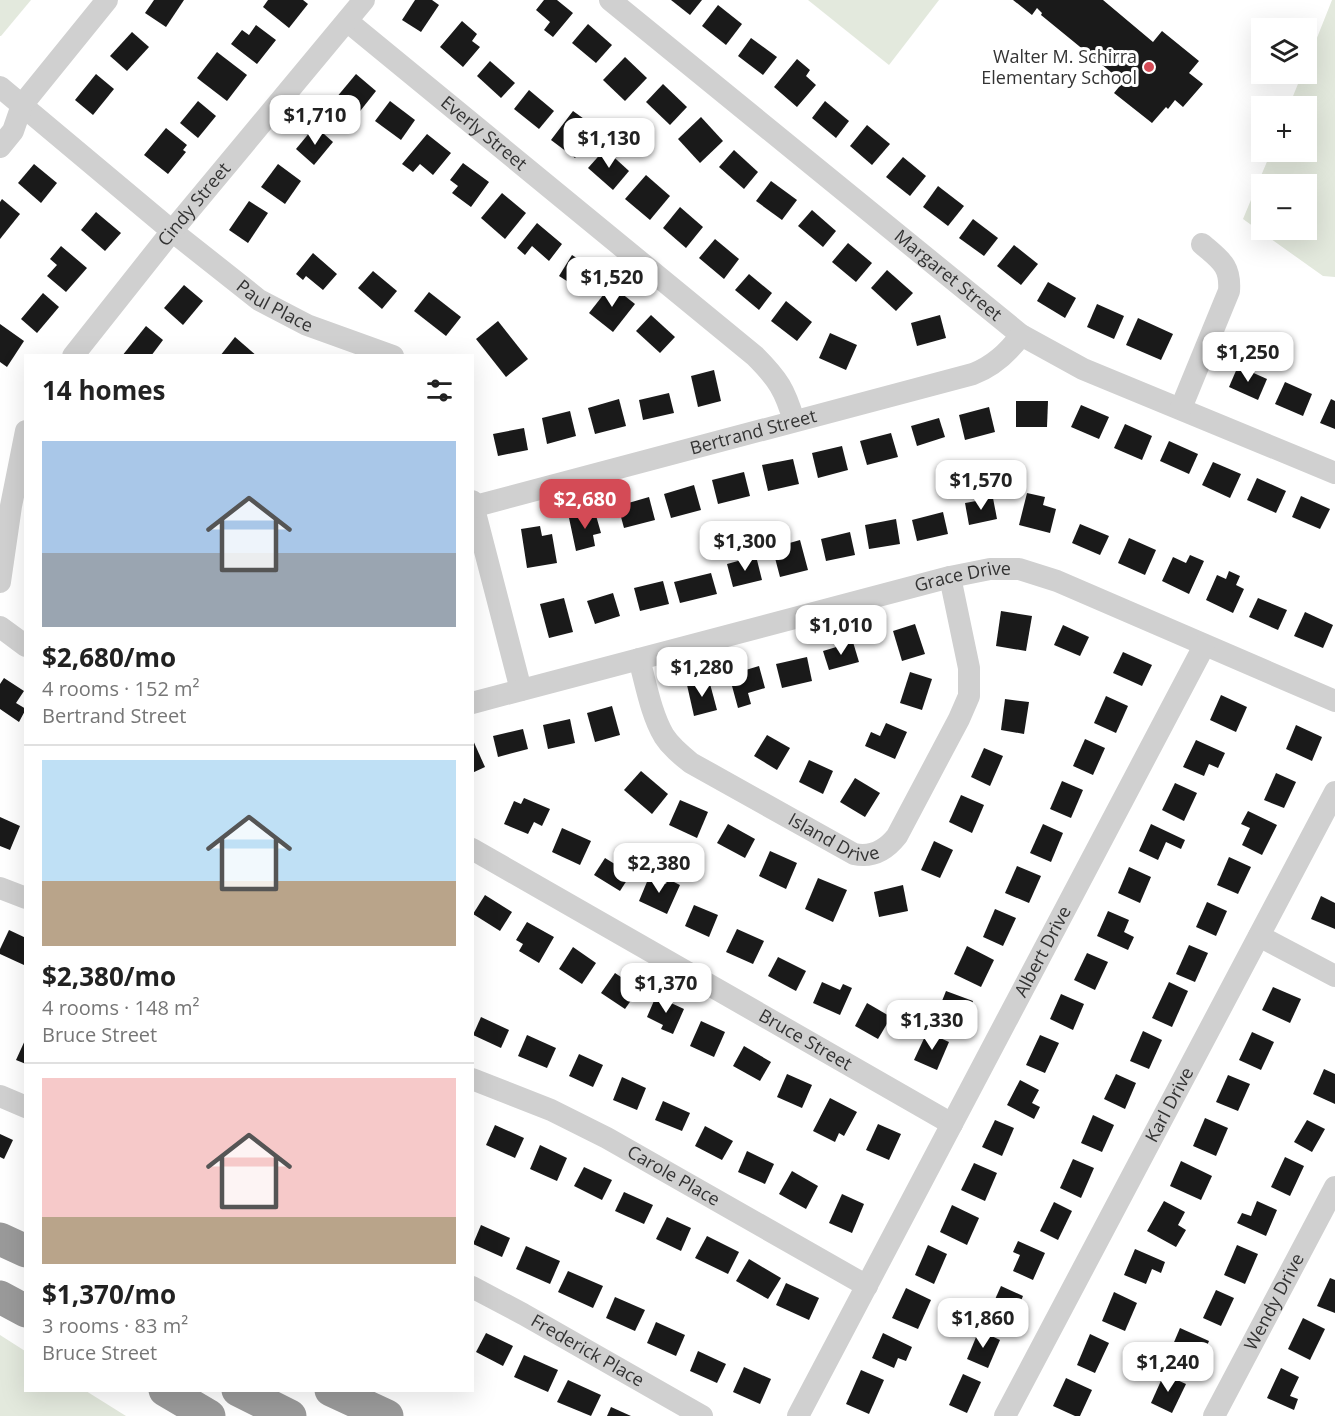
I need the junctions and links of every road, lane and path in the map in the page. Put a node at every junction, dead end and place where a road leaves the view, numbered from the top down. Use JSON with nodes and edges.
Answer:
{"nodes":[{"id":1,"x":107,"y":0,"type":"edge"},
{"id":2,"x":364,"y":0,"type":"edge"},
{"id":3,"x":610,"y":0,"type":"edge"},
{"id":4,"x":347,"y":21,"type":"junction"},
{"id":5,"x":0,"y":87,"type":"edge"},
{"id":6,"x":22,"y":105,"type":"junction"},
{"id":7,"x":0,"y":147,"type":"edge"},
{"id":8,"x":172,"y":231,"type":"junction"},
{"id":9,"x":1202,"y":244,"type":"dead end"},
{"id":10,"x":1021,"y":335,"type":"junction"},
{"id":11,"x":75,"y":354,"type":"edge"},
{"id":12,"x":387,"y":354,"type":"edge"},
{"id":13,"x":1181,"y":408,"type":"junction"},
{"id":14,"x":794,"y":421,"type":"junction"},
{"id":15,"x":24,"y":441,"type":"edge"},
{"id":16,"x":1335,"y":473,"type":"edge"},
{"id":17,"x":474,"y":505,"type":"edge"},
{"id":18,"x":474,"y":509,"type":"edge"},
{"id":19,"x":950,"y":577,"type":"junction"},
{"id":20,"x":0,"y":582,"type":"edge"},
{"id":21,"x":0,"y":627,"type":"edge"},
{"id":22,"x":24,"y":645,"type":"edge"},
{"id":23,"x":1204,"y":646,"type":"junction"},
{"id":24,"x":639,"y":659,"type":"junction"},
{"id":25,"x":521,"y":690,"type":"junction"},
{"id":26,"x":1335,"y":701,"type":"edge"},
{"id":27,"x":474,"y":702,"type":"edge"},
{"id":28,"x":1335,"y":792,"type":"edge"},
{"id":29,"x":474,"y":850,"type":"edge"},
{"id":30,"x":0,"y":888,"type":"edge"},
{"id":31,"x":24,"y":897,"type":"edge"},
{"id":32,"x":1259,"y":936,"type":"junction"},
{"id":33,"x":1335,"y":976,"type":"edge"},
{"id":34,"x":474,"y":1080,"type":"edge"},
{"id":35,"x":0,"y":1096,"type":"edge"},
{"id":36,"x":24,"y":1106,"type":"edge"},
{"id":37,"x":952,"y":1124,"type":"junction"},
{"id":38,"x":1335,"y":1187,"type":"edge"},
{"id":39,"x":0,"y":1239,"type":"edge"},
{"id":40,"x":24,"y":1250,"type":"edge"},
{"id":41,"x":0,"y":1285,"type":"edge"},
{"id":42,"x":867,"y":1286,"type":"junction"},
{"id":43,"x":474,"y":1288,"type":"edge"},
{"id":44,"x":24,"y":1295,"type":"edge"},
{"id":45,"x":0,"y":1297,"type":"edge"},
{"id":46,"x":24,"y":1310,"type":"edge"},
{"id":47,"x":168,"y":1392,"type":"edge"},
{"id":48,"x":242,"y":1392,"type":"edge"},
{"id":49,"x":335,"y":1392,"type":"edge"},
{"id":50,"x":209,"y":1416,"type":"edge"},
{"id":51,"x":290,"y":1416,"type":"edge"},
{"id":52,"x":387,"y":1416,"type":"edge"},
{"id":53,"x":702,"y":1416,"type":"edge"},
{"id":54,"x":798,"y":1416,"type":"edge"},
{"id":55,"x":1005,"y":1416,"type":"edge"},
{"id":56,"x":1214,"y":1416,"type":"edge"}],
"edges":[{"from":1,"to":6,"type":"street"},
{"from":2,"to":4,"type":"street","name":"Cindy Street"},
{"from":3,"to":10,"type":"street","name":"Margaret Street"},
{"from":4,"to":8,"type":"street","name":"Cindy Street"},
{"from":4,"to":14,"type":"street","name":"Everly Street"},
{"from":5,"to":6,"type":"street","name":"Paul Place"},
{"from":6,"to":7,"type":"street"},
{"from":6,"to":8,"type":"street","name":"Paul Place"},
{"from":8,"to":11,"type":"street","name":"Cindy Street"},
{"from":8,"to":12,"type":"street","name":"Paul Place"},
{"from":9,"to":13,"type":"street"},
{"from":10,"to":13,"type":"street","name":"Margaret Street"},
{"from":10,"to":14,"type":"street","name":"Bertrand Street"},
{"from":13,"to":16,"type":"street","name":"Margaret Street"},
{"from":14,"to":17,"type":"street","name":"Bertrand Street"},
{"from":15,"to":20,"type":"street"},
{"from":18,"to":25,"type":"street"},
{"from":19,"to":23,"type":"street","name":"Grace Drive"},
{"from":19,"to":24,"type":"street","name":"Grace Drive"},
{"from":19,"to":24,"type":"street","name":"Island Drive"},
{"from":21,"to":22,"type":"street"},
{"from":23,"to":26,"type":"street","name":"Grace Drive"},
{"from":23,"to":37,"type":"street","name":"Albert Drive"},
{"from":24,"to":25,"type":"street","name":"Grace Drive"},
{"from":25,"to":27,"type":"street","name":"Grace Drive"},
{"from":28,"to":32,"type":"street","name":"Karl Drive"},
{"from":29,"to":37,"type":"street","name":"Bruce Street"},
{"from":30,"to":31,"type":"street"},
{"from":32,"to":33,"type":"street"},
{"from":32,"to":55,"type":"street","name":"Karl Drive"},
{"from":34,"to":42,"type":"street","name":"Carole Place"},
{"from":35,"to":36,"type":"street"},
{"from":37,"to":42,"type":"street","name":"Albert Drive"},
{"from":38,"to":56,"type":"street","name":"Wendy Drive"},
{"from":39,"to":40,"type":"highway"},
{"from":41,"to":44,"type":"highway"},
{"from":42,"to":54,"type":"street","name":"Albert Drive"},
{"from":43,"to":53,"type":"street","name":"Frederick Place"},
{"from":45,"to":46,"type":"highway"},
{"from":47,"to":50,"type":"highway"},
{"from":48,"to":51,"type":"highway"},
{"from":49,"to":52,"type":"highway"}]}
